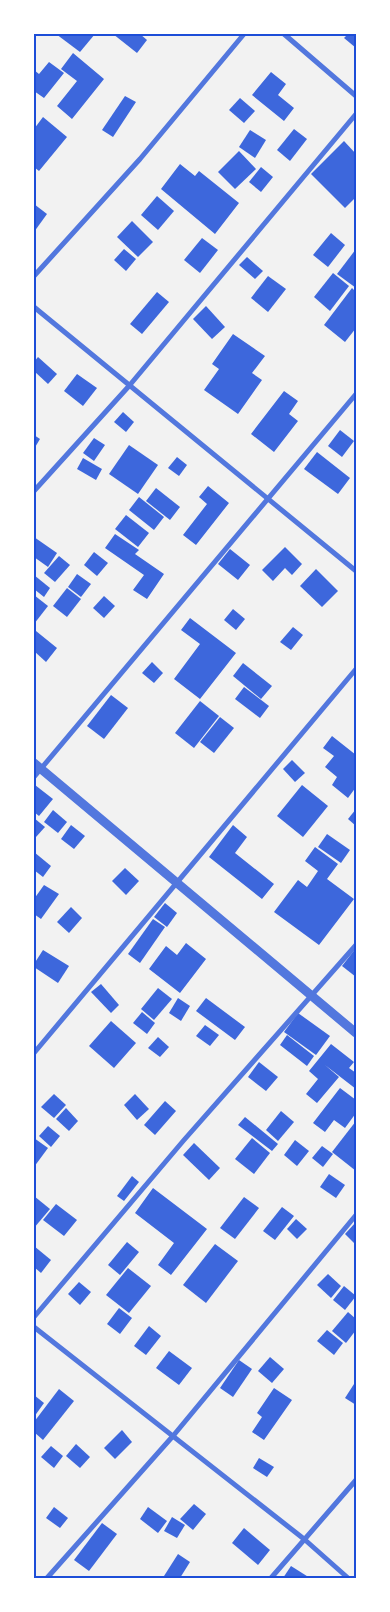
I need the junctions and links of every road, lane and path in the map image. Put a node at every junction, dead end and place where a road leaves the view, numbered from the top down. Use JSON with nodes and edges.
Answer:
{"nodes":[{"id":1,"x":244,"y":34,"type":"edge"},
{"id":2,"x":284,"y":34,"type":"edge"},
{"id":3,"x":356,"y":96,"type":"edge"},
{"id":4,"x":356,"y":114,"type":"edge"},
{"id":5,"x":34,"y":276,"type":"edge"},
{"id":6,"x":34,"y":307,"type":"edge"},
{"id":7,"x":129,"y":386,"type":"junction"},
{"id":8,"x":356,"y":394,"type":"edge"},
{"id":9,"x":34,"y":490,"type":"edge"},
{"id":10,"x":269,"y":499,"type":"junction"},
{"id":11,"x":356,"y":570,"type":"edge"},
{"id":12,"x":356,"y":669,"type":"edge"},
{"id":13,"x":37,"y":765,"type":"edge"},
{"id":14,"x":34,"y":776,"type":"edge"},
{"id":15,"x":178,"y":882,"type":"junction"},
{"id":16,"x":356,"y":945,"type":"edge"},
{"id":17,"x":312,"y":995,"type":"junction"},
{"id":18,"x":356,"y":1033,"type":"edge"},
{"id":19,"x":34,"y":1053,"type":"edge"},
{"id":20,"x":356,"y":1215,"type":"edge"},
{"id":21,"x":34,"y":1317,"type":"edge"},
{"id":22,"x":34,"y":1328,"type":"edge"},
{"id":23,"x":173,"y":1436,"type":"junction"},
{"id":24,"x":356,"y":1480,"type":"edge"},
{"id":25,"x":304,"y":1539,"type":"junction"},
{"id":26,"x":47,"y":1578,"type":"edge"},
{"id":27,"x":270,"y":1578,"type":"edge"},
{"id":28,"x":348,"y":1578,"type":"edge"}],
"edges":[{"from":1,"to":5,"type":"street"},
{"from":2,"to":3,"type":"street"},
{"from":4,"to":7,"type":"street"},
{"from":6,"to":7,"type":"street"},
{"from":7,"to":9,"type":"street"},
{"from":7,"to":10,"type":"street"},
{"from":8,"to":10,"type":"street"},
{"from":10,"to":11,"type":"street"},
{"from":10,"to":13,"type":"street"},
{"from":12,"to":15,"type":"street"},
{"from":13,"to":14,"type":"street"},
{"from":13,"to":15,"type":"street"},
{"from":15,"to":17,"type":"street"},
{"from":15,"to":19,"type":"street"},
{"from":16,"to":17,"type":"street"},
{"from":17,"to":18,"type":"street"},
{"from":17,"to":21,"type":"street"},
{"from":20,"to":23,"type":"street"},
{"from":22,"to":23,"type":"street"},
{"from":23,"to":25,"type":"street"},
{"from":23,"to":26,"type":"street"},
{"from":24,"to":25,"type":"street"},
{"from":25,"to":27,"type":"street"},
{"from":25,"to":28,"type":"street"}]}
